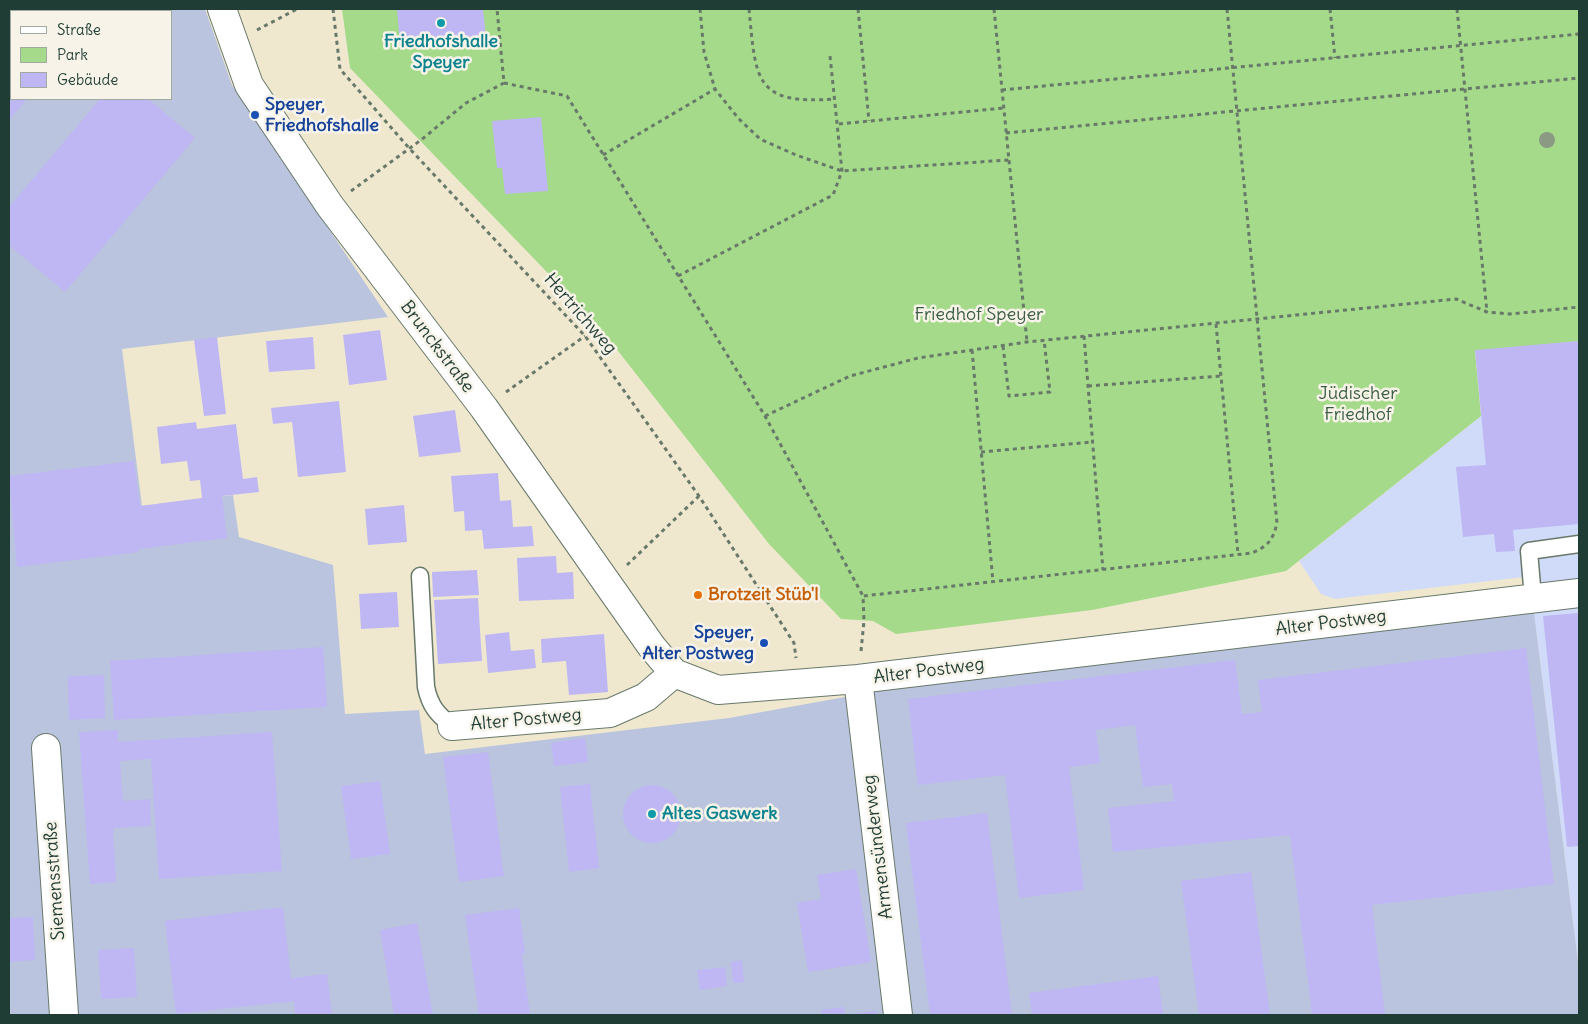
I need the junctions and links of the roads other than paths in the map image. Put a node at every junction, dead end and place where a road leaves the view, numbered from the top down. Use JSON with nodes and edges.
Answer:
{"nodes":[{"id":1,"x":222,"y":9,"type":"edge"},
{"id":2,"x":1579,"y":544,"type":"edge"},
{"id":3,"x":420,"y":576,"type":"dead end"},
{"id":4,"x":1579,"y":593,"type":"edge"},
{"id":5,"x":1533,"y":598,"type":"junction"},
{"id":6,"x":674,"y":673,"type":"junction"},
{"id":7,"x":858,"y":679,"type":"junction"},
{"id":8,"x":452,"y":726,"type":"joint"},
{"id":9,"x":46,"y":748,"type":"dead end"},
{"id":10,"x":64,"y":1015,"type":"edge"},
{"id":11,"x":898,"y":1015,"type":"edge"}],
"edges":[{"from":1,"to":6,"type":"street","name":"Brunckstraße"},
{"from":2,"to":5,"type":"lane"},
{"from":3,"to":8,"type":"lane","name":"Alter Postweg"},
{"from":4,"to":5,"type":"street","name":"Alter Postweg"},
{"from":5,"to":7,"type":"street","name":"Alter Postweg"},
{"from":6,"to":7,"type":"street","name":"Alter Postweg"},
{"from":6,"to":8,"type":"street","name":"Alter Postweg"},
{"from":7,"to":11,"type":"street","name":"Armensünderweg"},
{"from":9,"to":10,"type":"street","name":"Siemensstraße"}]}
